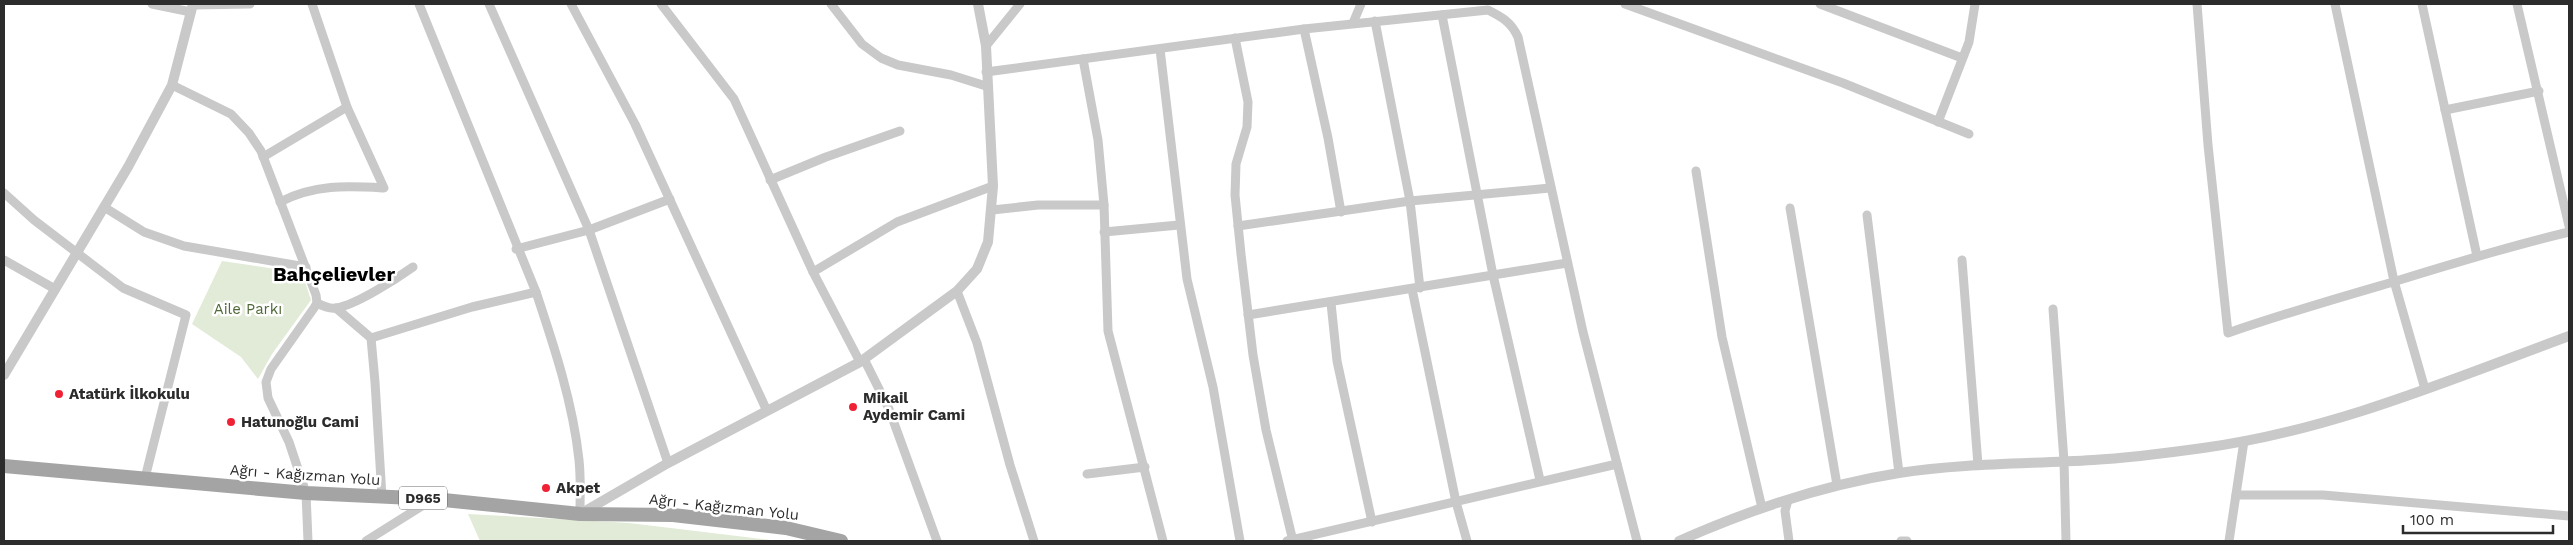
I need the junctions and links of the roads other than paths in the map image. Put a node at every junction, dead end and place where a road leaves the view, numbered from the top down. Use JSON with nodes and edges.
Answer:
{"nodes":[{"id":1,"x":152,"y":4,"type":"edge"},
{"id":2,"x":250,"y":4,"type":"edge"},
{"id":3,"x":312,"y":4,"type":"edge"},
{"id":4,"x":419,"y":4,"type":"edge"},
{"id":5,"x":489,"y":4,"type":"edge"},
{"id":6,"x":571,"y":4,"type":"edge"},
{"id":7,"x":661,"y":4,"type":"edge"},
{"id":8,"x":831,"y":4,"type":"edge"},
{"id":9,"x":978,"y":4,"type":"edge"},
{"id":10,"x":1020,"y":4,"type":"edge"},
{"id":11,"x":1361,"y":4,"type":"edge"},
{"id":12,"x":1625,"y":4,"type":"edge"},
{"id":13,"x":1820,"y":4,"type":"edge"},
{"id":14,"x":1975,"y":4,"type":"edge"},
{"id":15,"x":2197,"y":4,"type":"edge"},
{"id":16,"x":2335,"y":4,"type":"edge"},
{"id":17,"x":2422,"y":4,"type":"edge"},
{"id":18,"x":2518,"y":4,"type":"edge"},
{"id":19,"x":192,"y":7,"type":"edge"},
{"id":20,"x":1490,"y":7,"type":"edge"},
{"id":21,"x":1442,"y":15,"type":"junction"},
{"id":22,"x":1375,"y":21,"type":"junction"},
{"id":23,"x":1353,"y":23,"type":"junction"},
{"id":24,"x":1304,"y":29,"type":"junction"},
{"id":25,"x":1236,"y":38,"type":"junction"},
{"id":26,"x":986,"y":46,"type":"junction"},
{"id":27,"x":1160,"y":49,"type":"junction"},
{"id":28,"x":1962,"y":58,"type":"junction"},
{"id":29,"x":1083,"y":60,"type":"junction"},
{"id":30,"x":986,"y":72,"type":"junction"},
{"id":31,"x":172,"y":85,"type":"junction"},
{"id":32,"x":986,"y":86,"type":"junction"},
{"id":33,"x":2540,"y":92,"type":"junction"},
{"id":34,"x":348,"y":107,"type":"junction"},
{"id":35,"x":2445,"y":110,"type":"junction"},
{"id":36,"x":1938,"y":122,"type":"junction"},
{"id":37,"x":900,"y":131,"type":"dead end"},
{"id":38,"x":1969,"y":134,"type":"dead end"},
{"id":39,"x":263,"y":157,"type":"junction"},
{"id":40,"x":1696,"y":171,"type":"dead end"},
{"id":41,"x":770,"y":180,"type":"junction"},
{"id":42,"x":993,"y":186,"type":"junction"},
{"id":43,"x":1550,"y":188,"type":"junction"},
{"id":44,"x":4,"y":192,"type":"edge"},
{"id":45,"x":1477,"y":194,"type":"junction"},
{"id":46,"x":670,"y":198,"type":"junction"},
{"id":47,"x":1410,"y":201,"type":"junction"},
{"id":48,"x":280,"y":202,"type":"junction"},
{"id":49,"x":1104,"y":205,"type":"junction"},
{"id":50,"x":104,"y":207,"type":"junction"},
{"id":51,"x":1790,"y":208,"type":"dead end"},
{"id":52,"x":992,"y":210,"type":"junction"},
{"id":53,"x":1341,"y":212,"type":"junction"},
{"id":54,"x":1867,"y":215,"type":"dead end"},
{"id":55,"x":1179,"y":225,"type":"junction"},
{"id":56,"x":1238,"y":226,"type":"junction"},
{"id":57,"x":2569,"y":226,"type":"edge"},
{"id":58,"x":589,"y":230,"type":"junction"},
{"id":59,"x":1104,"y":232,"type":"junction"},
{"id":60,"x":2569,"y":232,"type":"edge"},
{"id":61,"x":516,"y":249,"type":"junction"},
{"id":62,"x":75,"y":254,"type":"junction"},
{"id":63,"x":2477,"y":256,"type":"junction"},
{"id":64,"x":4,"y":260,"type":"edge"},
{"id":65,"x":1962,"y":260,"type":"dead end"},
{"id":66,"x":1567,"y":263,"type":"junction"},
{"id":67,"x":306,"y":267,"type":"junction"},
{"id":68,"x":414,"y":267,"type":"dead end"},
{"id":69,"x":813,"y":272,"type":"junction"},
{"id":70,"x":1493,"y":275,"type":"junction"},
{"id":71,"x":2394,"y":281,"type":"junction"},
{"id":72,"x":1416,"y":288,"type":"junction"},
{"id":73,"x":55,"y":290,"type":"junction"},
{"id":74,"x":957,"y":291,"type":"junction"},
{"id":75,"x":536,"y":292,"type":"junction"},
{"id":76,"x":317,"y":303,"type":"junction"},
{"id":77,"x":1331,"y":303,"type":"junction"},
{"id":78,"x":336,"y":308,"type":"junction"},
{"id":79,"x":2053,"y":309,"type":"dead end"},
{"id":80,"x":1248,"y":315,"type":"junction"},
{"id":81,"x":2569,"y":336,"type":"edge"},
{"id":82,"x":370,"y":338,"type":"junction"},
{"id":83,"x":862,"y":360,"type":"junction"},
{"id":84,"x":4,"y":375,"type":"edge"},
{"id":85,"x":2425,"y":389,"type":"junction"},
{"id":86,"x":767,"y":411,"type":"junction"},
{"id":87,"x":2244,"y":441,"type":"junction"},
{"id":88,"x":2064,"y":461,"type":"junction"},
{"id":89,"x":668,"y":463,"type":"junction"},
{"id":90,"x":1616,"y":464,"type":"junction"},
{"id":91,"x":1978,"y":465,"type":"junction"},
{"id":92,"x":4,"y":466,"type":"edge"},
{"id":93,"x":1145,"y":467,"type":"junction"},
{"id":94,"x":1899,"y":473,"type":"junction"},
{"id":95,"x":1087,"y":474,"type":"dead end"},
{"id":96,"x":145,"y":478,"type":"junction"},
{"id":97,"x":1540,"y":480,"type":"junction"},
{"id":98,"x":1837,"y":485,"type":"junction"},
{"id":99,"x":306,"y":493,"type":"junction"},
{"id":100,"x":2236,"y":495,"type":"junction"},
{"id":101,"x":382,"y":496,"type":"junction"},
{"id":102,"x":434,"y":499,"type":"junction"},
{"id":103,"x":1788,"y":500,"type":"junction"},
{"id":104,"x":1456,"y":502,"type":"junction"},
{"id":105,"x":1762,"y":508,"type":"junction"},
{"id":106,"x":580,"y":514,"type":"junction"},
{"id":107,"x":2569,"y":516,"type":"edge"},
{"id":108,"x":1372,"y":522,"type":"junction"},
{"id":109,"x":308,"y":541,"type":"edge"},
{"id":110,"x":366,"y":541,"type":"edge"},
{"id":111,"x":841,"y":541,"type":"edge"},
{"id":112,"x":937,"y":541,"type":"edge"},
{"id":113,"x":1034,"y":541,"type":"edge"},
{"id":114,"x":1163,"y":541,"type":"edge"},
{"id":115,"x":1240,"y":541,"type":"edge"},
{"id":116,"x":1291,"y":541,"type":"edge"},
{"id":117,"x":1467,"y":541,"type":"edge"},
{"id":118,"x":1637,"y":541,"type":"edge"},
{"id":119,"x":1678,"y":541,"type":"edge"},
{"id":120,"x":1789,"y":541,"type":"edge"},
{"id":121,"x":1901,"y":541,"type":"edge"},
{"id":122,"x":1906,"y":541,"type":"edge"},
{"id":123,"x":2066,"y":541,"type":"edge"},
{"id":124,"x":2229,"y":541,"type":"edge"}],
"edges":[{"from":1,"to":19,"type":"street"},
{"from":2,"to":19,"type":"street"},
{"from":3,"to":34,"type":"street"},
{"from":4,"to":61,"type":"street"},
{"from":5,"to":58,"type":"street"},
{"from":6,"to":46,"type":"street"},
{"from":7,"to":41,"type":"street"},
{"from":8,"to":32,"type":"street"},
{"from":9,"to":26,"type":"street"},
{"from":10,"to":26,"type":"street"},
{"from":11,"to":23,"type":"street"},
{"from":12,"to":36,"type":"street"},
{"from":13,"to":28,"type":"street"},
{"from":14,"to":28,"type":"street"},
{"from":15,"to":71,"type":"street"},
{"from":16,"to":71,"type":"street"},
{"from":17,"to":35,"type":"street"},
{"from":18,"to":33,"type":"street"},
{"from":19,"to":31,"type":"street"},
{"from":20,"to":21,"type":"street"},
{"from":20,"to":43,"type":"street"},
{"from":21,"to":22,"type":"street"},
{"from":21,"to":45,"type":"street"},
{"from":22,"to":23,"type":"street"},
{"from":22,"to":47,"type":"street"},
{"from":23,"to":24,"type":"street"},
{"from":24,"to":25,"type":"street"},
{"from":24,"to":53,"type":"street"},
{"from":25,"to":27,"type":"street"},
{"from":25,"to":56,"type":"street"},
{"from":26,"to":30,"type":"street"},
{"from":27,"to":29,"type":"street"},
{"from":27,"to":55,"type":"street"},
{"from":28,"to":36,"type":"street"},
{"from":29,"to":30,"type":"street"},
{"from":29,"to":49,"type":"street"},
{"from":30,"to":32,"type":"street"},
{"from":31,"to":39,"type":"street"},
{"from":31,"to":50,"type":"street"},
{"from":32,"to":42,"type":"street"},
{"from":33,"to":35,"type":"street"},
{"from":33,"to":57,"type":"street"},
{"from":34,"to":39,"type":"street"},
{"from":34,"to":48,"type":"street"},
{"from":35,"to":63,"type":"street"},
{"from":36,"to":38,"type":"street"},
{"from":37,"to":41,"type":"street"},
{"from":39,"to":48,"type":"street"},
{"from":40,"to":105,"type":"street"},
{"from":41,"to":69,"type":"street"},
{"from":42,"to":52,"type":"street"},
{"from":42,"to":69,"type":"street"},
{"from":43,"to":45,"type":"street"},
{"from":43,"to":66,"type":"street"},
{"from":44,"to":62,"type":"street"},
{"from":45,"to":47,"type":"street"},
{"from":45,"to":70,"type":"street"},
{"from":46,"to":58,"type":"street"},
{"from":46,"to":86,"type":"street"},
{"from":47,"to":53,"type":"street"},
{"from":47,"to":72,"type":"street"},
{"from":48,"to":67,"type":"street"},
{"from":49,"to":52,"type":"street"},
{"from":49,"to":59,"type":"street"},
{"from":50,"to":62,"type":"street"},
{"from":50,"to":67,"type":"street"},
{"from":51,"to":98,"type":"street"},
{"from":52,"to":74,"type":"street"},
{"from":53,"to":56,"type":"street"},
{"from":54,"to":94,"type":"street"},
{"from":55,"to":59,"type":"street"},
{"from":55,"to":115,"type":"street"},
{"from":56,"to":80,"type":"street"},
{"from":58,"to":61,"type":"street"},
{"from":58,"to":89,"type":"street"},
{"from":59,"to":93,"type":"street"},
{"from":60,"to":63,"type":"street"},
{"from":61,"to":75,"type":"street"},
{"from":62,"to":73,"type":"street"},
{"from":62,"to":96,"type":"street"},
{"from":63,"to":71,"type":"street"},
{"from":64,"to":73,"type":"street"},
{"from":65,"to":91,"type":"street"},
{"from":66,"to":70,"type":"street"},
{"from":66,"to":90,"type":"street"},
{"from":67,"to":76,"type":"street"},
{"from":68,"to":78,"type":"street"},
{"from":69,"to":83,"type":"street"},
{"from":70,"to":72,"type":"street"},
{"from":70,"to":97,"type":"street"},
{"from":71,"to":85,"type":"street"},
{"from":72,"to":77,"type":"street"},
{"from":72,"to":104,"type":"street"},
{"from":73,"to":84,"type":"street"},
{"from":74,"to":83,"type":"street"},
{"from":74,"to":113,"type":"street"},
{"from":75,"to":82,"type":"street"},
{"from":75,"to":106,"type":"street"},
{"from":76,"to":78,"type":"street"},
{"from":76,"to":99,"type":"street"},
{"from":77,"to":80,"type":"street"},
{"from":77,"to":108,"type":"street"},
{"from":78,"to":82,"type":"street"},
{"from":79,"to":88,"type":"street"},
{"from":80,"to":116,"type":"street"},
{"from":81,"to":85,"type":"street"},
{"from":82,"to":101,"type":"street"},
{"from":83,"to":86,"type":"street"},
{"from":83,"to":112,"type":"street"},
{"from":85,"to":87,"type":"street"},
{"from":86,"to":89,"type":"street"},
{"from":87,"to":88,"type":"street"},
{"from":87,"to":100,"type":"street"},
{"from":88,"to":91,"type":"street"},
{"from":88,"to":123,"type":"street"},
{"from":89,"to":106,"type":"street"},
{"from":90,"to":97,"type":"street"},
{"from":90,"to":118,"type":"street"},
{"from":91,"to":94,"type":"street"},
{"from":92,"to":96,"type":"main road","name":"Ağrı - Kağızman Yolu","number":"D965"},
{"from":93,"to":95,"type":"street"},
{"from":93,"to":114,"type":"street"},
{"from":94,"to":98,"type":"street"},
{"from":96,"to":99,"type":"main road","name":"Ağrı - Kağızman Yolu","number":"D965"},
{"from":97,"to":104,"type":"street"},
{"from":98,"to":103,"type":"street"},
{"from":99,"to":101,"type":"main road","name":"Ağrı - Kağızman Yolu","number":"D965"},
{"from":99,"to":109,"type":"street"},
{"from":100,"to":107,"type":"street"},
{"from":100,"to":124,"type":"street"},
{"from":101,"to":102,"type":"main road","name":"Ağrı - Kağızman Yolu","number":"D965"},
{"from":102,"to":106,"type":"main road","name":"Ağrı - Kağızman Yolu","number":"D965"},
{"from":102,"to":110,"type":"street"},
{"from":103,"to":105,"type":"street"},
{"from":103,"to":120,"type":"street"},
{"from":104,"to":108,"type":"street"},
{"from":104,"to":117,"type":"street"},
{"from":105,"to":119,"type":"street"},
{"from":106,"to":111,"type":"main road","name":"Ağrı - Kağızman Yolu","number":"D965"},
{"from":108,"to":116,"type":"street"},
{"from":121,"to":122,"type":"street"}]}
